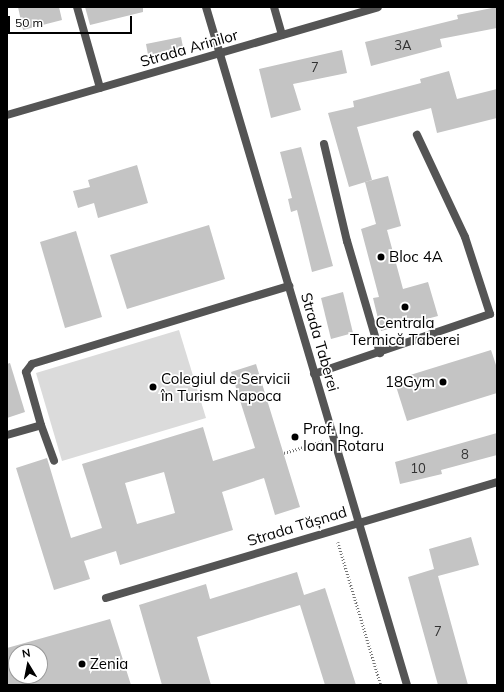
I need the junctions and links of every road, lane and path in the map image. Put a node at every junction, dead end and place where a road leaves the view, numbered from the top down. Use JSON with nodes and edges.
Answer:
{"nodes":[{"id":1,"x":77,"y":7,"type":"edge"},
{"id":2,"x":206,"y":7,"type":"edge"},
{"id":3,"x":274,"y":7,"type":"edge"},
{"id":4,"x":378,"y":7,"type":"edge"},
{"id":5,"x":282,"y":35,"type":"junction"},
{"id":6,"x":220,"y":54,"type":"junction"},
{"id":7,"x":100,"y":88,"type":"junction"},
{"id":8,"x":7,"y":115,"type":"edge"},
{"id":9,"x":417,"y":135,"type":"dead end"},
{"id":10,"x":324,"y":144,"type":"dead end"},
{"id":11,"x":289,"y":286,"type":"junction"},
{"id":12,"x":380,"y":353,"type":"junction"},
{"id":13,"x":314,"y":374,"type":"junction"},
{"id":14,"x":41,"y":425,"type":"junction"},
{"id":15,"x":7,"y":435,"type":"edge"},
{"id":16,"x":333,"y":438,"type":"junction"},
{"id":17,"x":284,"y":453,"type":"dead end"},
{"id":18,"x":54,"y":461,"type":"dead end"},
{"id":19,"x":497,"y":482,"type":"edge"},
{"id":20,"x":358,"y":522,"type":"junction"},
{"id":21,"x":335,"y":530,"type":"junction"},
{"id":22,"x":106,"y":598,"type":"dead end"},
{"id":23,"x":381,"y":685,"type":"edge"},
{"id":24,"x":407,"y":685,"type":"edge"}],
"edges":[{"from":1,"to":7,"type":"street"},
{"from":2,"to":6,"type":"street","name":"Strada Taberei"},
{"from":3,"to":5,"type":"street"},
{"from":4,"to":5,"type":"street","name":"Strada Arinilor"},
{"from":5,"to":6,"type":"street","name":"Strada Arinilor"},
{"from":6,"to":7,"type":"street","name":"Strada Arinilor"},
{"from":6,"to":11,"type":"street","name":"Strada Taberei"},
{"from":7,"to":8,"type":"street","name":"Strada Arinilor"},
{"from":9,"to":12,"type":"street"},
{"from":10,"to":12,"type":"street"},
{"from":11,"to":13,"type":"street","name":"Strada Taberei"},
{"from":11,"to":14,"type":"street"},
{"from":12,"to":13,"type":"street"},
{"from":13,"to":16,"type":"street","name":"Strada Taberei"},
{"from":14,"to":15,"type":"street"},
{"from":14,"to":18,"type":"street"},
{"from":16,"to":17,"type":"path"},
{"from":16,"to":20,"type":"street","name":"Strada Taberei"},
{"from":19,"to":20,"type":"street","name":"Strada Tășnad"},
{"from":20,"to":21,"type":"street","name":"Strada Tășnad"},
{"from":20,"to":24,"type":"street","name":"Strada Taberei"},
{"from":21,"to":22,"type":"street","name":"Strada Tășnad"},
{"from":21,"to":23,"type":"path"}]}
